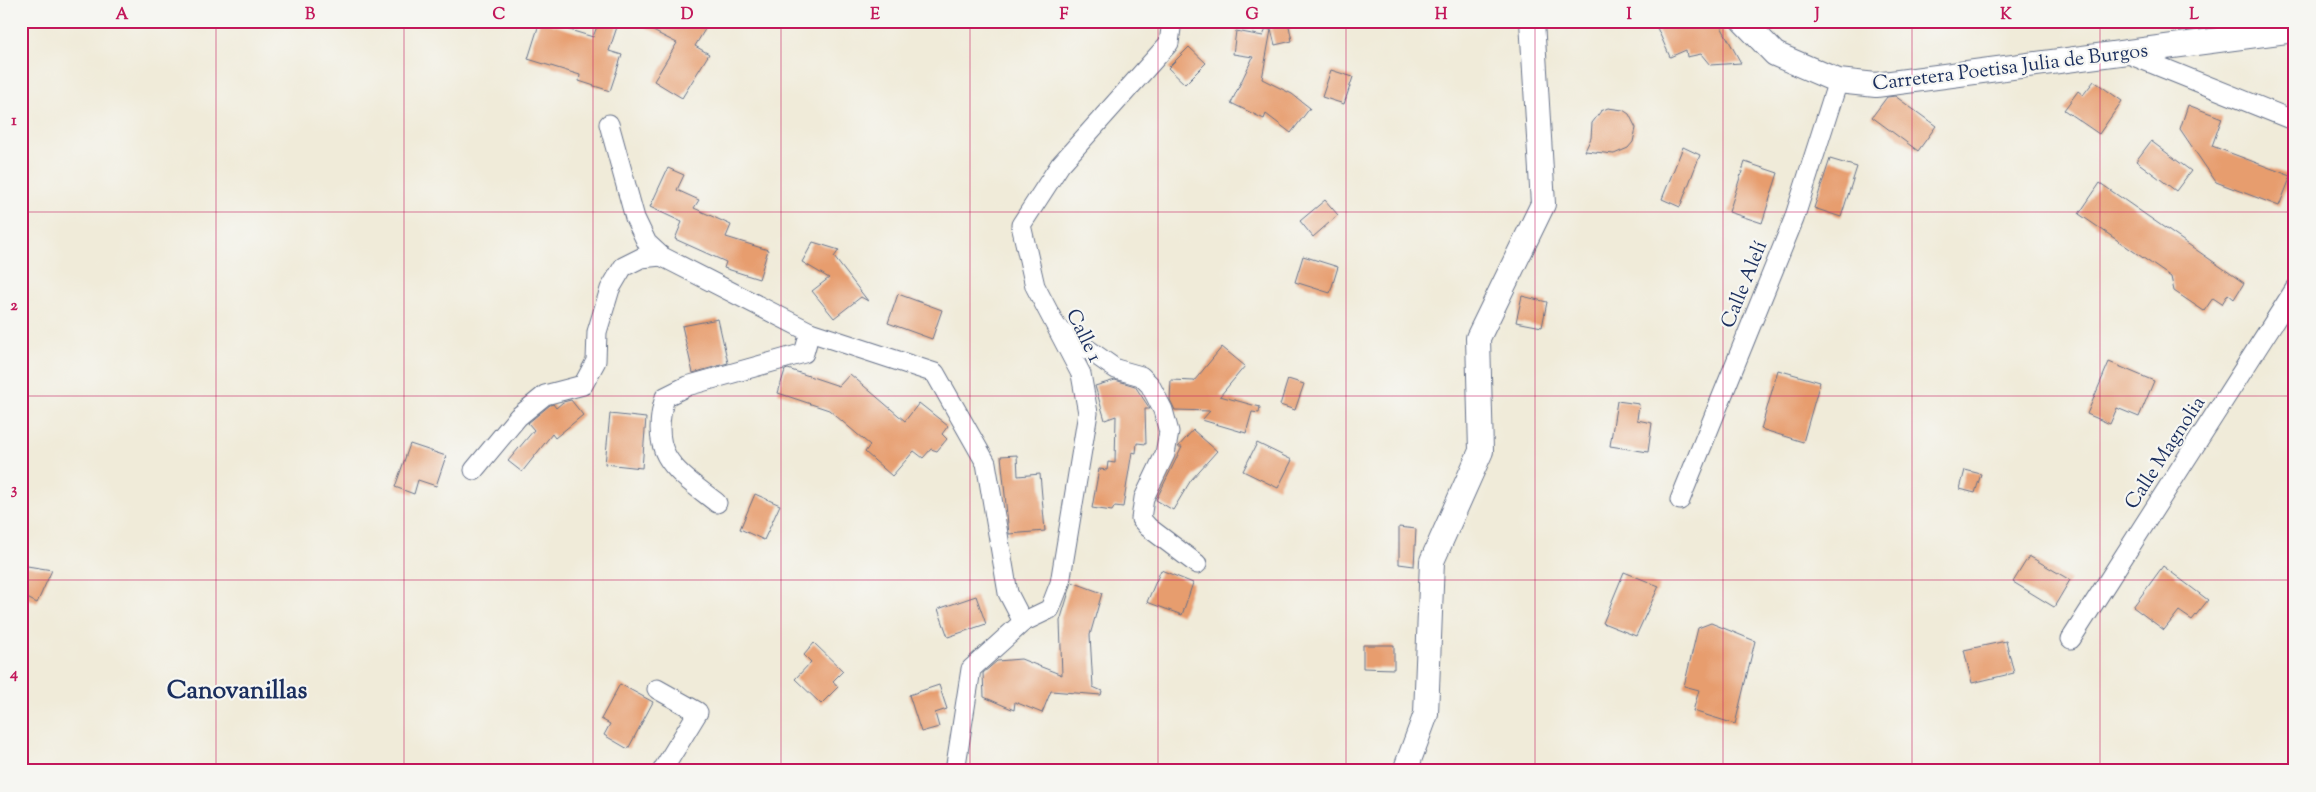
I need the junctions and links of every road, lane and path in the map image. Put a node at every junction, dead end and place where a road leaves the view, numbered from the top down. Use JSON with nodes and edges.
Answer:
{"nodes":[{"id":1,"x":1172,"y":21,"type":"edge"},
{"id":2,"x":1532,"y":21,"type":"edge"},
{"id":3,"x":1743,"y":21,"type":"edge"},
{"id":4,"x":2295,"y":30,"type":"edge"},
{"id":5,"x":2126,"y":53,"type":"junction"},
{"id":6,"x":1838,"y":81,"type":"junction"},
{"id":7,"x":2295,"y":121,"type":"edge"},
{"id":8,"x":609,"y":124,"type":"dead end"},
{"id":9,"x":661,"y":256,"type":"junction"},
{"id":10,"x":2295,"y":289,"type":"edge"},
{"id":11,"x":1056,"y":327,"type":"junction"},
{"id":12,"x":810,"y":332,"type":"junction"},
{"id":13,"x":474,"y":470,"type":"dead end"},
{"id":14,"x":1680,"y":500,"type":"dead end"},
{"id":15,"x":717,"y":503,"type":"dead end"},
{"id":16,"x":1197,"y":564,"type":"dead end"},
{"id":17,"x":1023,"y":622,"type":"junction"},
{"id":18,"x":2071,"y":639,"type":"dead end"},
{"id":19,"x":657,"y":688,"type":"dead end"},
{"id":20,"x":662,"y":771,"type":"edge"},
{"id":21,"x":955,"y":771,"type":"edge"},
{"id":22,"x":1405,"y":771,"type":"edge"}],
"edges":[{"from":1,"to":11,"type":"street","name":"Calle 1"},
{"from":2,"to":22,"type":"street"},
{"from":3,"to":6,"type":"street","name":"Carretera Poetisa Julia de Burgos"},
{"from":4,"to":5,"type":"street","name":"Carretera Poetisa Julia de Burgos"},
{"from":5,"to":6,"type":"street","name":"Carretera Poetisa Julia de Burgos"},
{"from":5,"to":7,"type":"street"},
{"from":6,"to":14,"type":"street","name":"Calle Alelí"},
{"from":8,"to":9,"type":"street"},
{"from":9,"to":12,"type":"street"},
{"from":9,"to":13,"type":"street"},
{"from":10,"to":18,"type":"street","name":"Calle Magnolia"},
{"from":11,"to":16,"type":"street"},
{"from":11,"to":17,"type":"street","name":"Calle 1"},
{"from":12,"to":15,"type":"street"},
{"from":12,"to":17,"type":"street"},
{"from":17,"to":21,"type":"street","name":"Calle 1"},
{"from":19,"to":20,"type":"street"}]}
